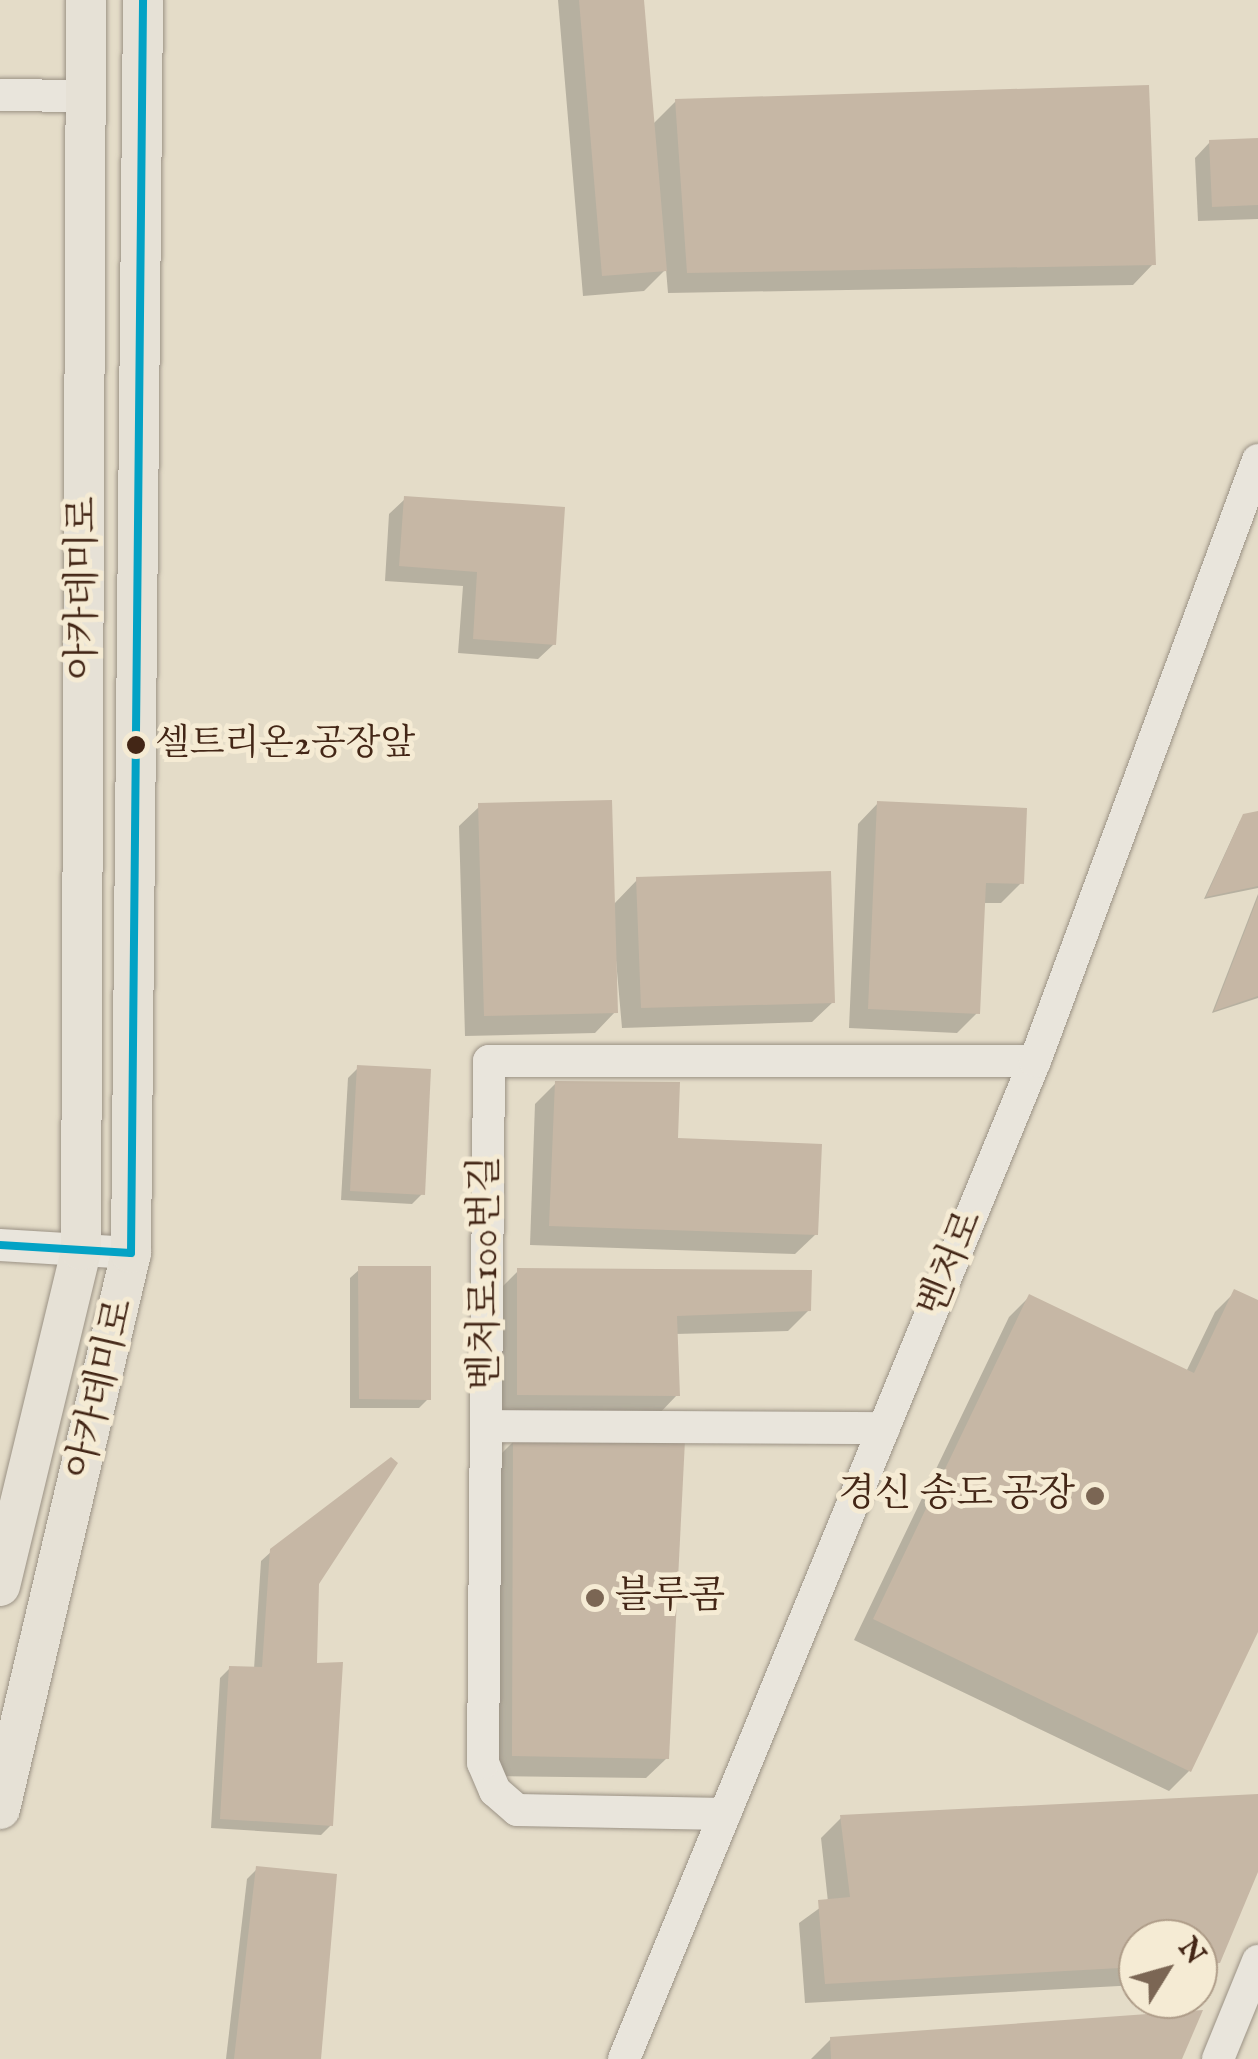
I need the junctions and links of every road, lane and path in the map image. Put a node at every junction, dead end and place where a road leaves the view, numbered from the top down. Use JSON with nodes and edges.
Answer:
{"nodes":[{"id":1,"x":86,"y":0,"type":"edge"},
{"id":2,"x":143,"y":0,"type":"edge"},
{"id":3,"x":0,"y":95,"type":"edge"},
{"id":4,"x":87,"y":96,"type":"junction"},
{"id":5,"x":1258,"y":460,"type":"edge"},
{"id":6,"x":1036,"y":1061,"type":"junction"},
{"id":7,"x":0,"y":1244,"type":"edge"},
{"id":8,"x":81,"y":1250,"type":"junction"},
{"id":9,"x":132,"y":1252,"type":"junction"},
{"id":10,"x":486,"y":1426,"type":"junction"},
{"id":11,"x":884,"y":1428,"type":"junction"},
{"id":12,"x":0,"y":1586,"type":"edge"},
{"id":13,"x":0,"y":1809,"type":"edge"},
{"id":14,"x":725,"y":1814,"type":"junction"},
{"id":15,"x":1258,"y":1961,"type":"edge"},
{"id":16,"x":624,"y":2059,"type":"edge"},
{"id":17,"x":1218,"y":2059,"type":"edge"}],
"edges":[{"from":1,"to":4,"type":"main road","name":"아카데미로"},
{"from":2,"to":9,"type":"main road","name":"아카데미로"},
{"from":3,"to":4,"type":"street"},
{"from":4,"to":8,"type":"main road","name":"아카데미로"},
{"from":5,"to":6,"type":"street","name":"벤처로"},
{"from":6,"to":10,"type":"street","name":"벤처로100번길"},
{"from":6,"to":11,"type":"street","name":"벤처로"},
{"from":7,"to":8,"type":"street"},
{"from":8,"to":9,"type":"street"},
{"from":8,"to":12,"type":"main road","name":"아카데미로"},
{"from":9,"to":13,"type":"main road","name":"아카데미로"},
{"from":10,"to":11,"type":"street"},
{"from":10,"to":14,"type":"street","name":"벤처로100번길"},
{"from":11,"to":14,"type":"street","name":"벤처로"},
{"from":14,"to":16,"type":"street","name":"벤처로"},
{"from":15,"to":17,"type":"street"}]}
